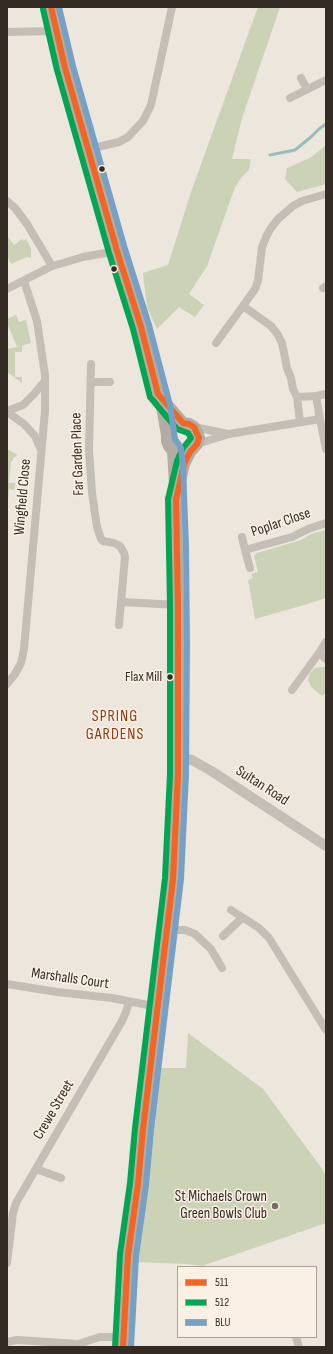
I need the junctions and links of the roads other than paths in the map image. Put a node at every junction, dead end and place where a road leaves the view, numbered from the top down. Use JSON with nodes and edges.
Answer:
{"nodes":[{"id":1,"x":51,"y":7,"type":"edge"},
{"id":2,"x":172,"y":7,"type":"edge"},
{"id":3,"x":56,"y":31,"type":"junction"},
{"id":4,"x":7,"y":32,"type":"edge"},
{"id":5,"x":301,"y":78,"type":"dead end"},
{"id":6,"x":326,"y":80,"type":"edge"},
{"id":7,"x":306,"y":89,"type":"junction"},
{"id":8,"x":290,"y":98,"type":"dead end"},
{"id":9,"x":89,"y":150,"type":"junction"},
{"id":10,"x":326,"y":194,"type":"edge"},
{"id":11,"x":7,"y":201,"type":"edge"},
{"id":12,"x":117,"y":251,"type":"junction"},
{"id":13,"x":52,"y":266,"type":"junction"},
{"id":14,"x":24,"y":281,"type":"junction"},
{"id":15,"x":7,"y":289,"type":"edge"},
{"id":16,"x":243,"y":306,"type":"junction"},
{"id":17,"x":216,"y":343,"type":"dead end"},
{"id":18,"x":91,"y":364,"type":"dead end"},
{"id":19,"x":44,"y":382,"type":"junction"},
{"id":20,"x":91,"y":382,"type":"junction"},
{"id":21,"x":110,"y":382,"type":"dead end"},
{"id":22,"x":158,"y":394,"type":"junction"},
{"id":23,"x":326,"y":394,"type":"edge"},
{"id":24,"x":316,"y":396,"type":"junction"},
{"id":25,"x":297,"y":397,"type":"junction"},
{"id":26,"x":7,"y":411,"type":"edge"},
{"id":27,"x":320,"y":419,"type":"junction"},
{"id":28,"x":300,"y":422,"type":"junction"},
{"id":29,"x":188,"y":425,"type":"junction"},
{"id":30,"x":229,"y":434,"type":"junction"},
{"id":31,"x":167,"y":435,"type":"junction"},
{"id":32,"x":194,"y":448,"type":"junction"},
{"id":33,"x":326,"y":449,"type":"edge"},
{"id":34,"x":173,"y":450,"type":"junction"},
{"id":35,"x":42,"y":451,"type":"junction"},
{"id":36,"x":176,"y":500,"type":"junction"},
{"id":37,"x":326,"y":523,"type":"edge"},
{"id":38,"x":242,"y":537,"type":"dead end"},
{"id":39,"x":245,"y":550,"type":"junction"},
{"id":40,"x":250,"y":568,"type":"dead end"},
{"id":41,"x":122,"y":602,"type":"junction"},
{"id":42,"x":178,"y":605,"type":"junction"},
{"id":43,"x":119,"y":625,"type":"dead end"},
{"id":44,"x":326,"y":642,"type":"edge"},
{"id":45,"x":319,"y":653,"type":"junction"},
{"id":46,"x":326,"y":659,"type":"edge"},
{"id":47,"x":7,"y":684,"type":"edge"},
{"id":48,"x":292,"y":690,"type":"dead end"},
{"id":49,"x":178,"y":757,"type":"junction"},
{"id":50,"x":326,"y":846,"type":"edge"},
{"id":51,"x":231,"y":910,"type":"dead end"},
{"id":52,"x":242,"y":918,"type":"junction"},
{"id":53,"x":166,"y":930,"type":"junction"},
{"id":54,"x":223,"y":936,"type":"dead end"},
{"id":55,"x":222,"y":968,"type":"dead end"},
{"id":56,"x":7,"y":984,"type":"edge"},
{"id":57,"x":129,"y":1002,"type":"junction"},
{"id":58,"x":158,"y":1006,"type":"junction"},
{"id":59,"x":326,"y":1030,"type":"edge"},
{"id":60,"x":36,"y":1169,"type":"junction"},
{"id":61,"x":61,"y":1178,"type":"dead end"},
{"id":62,"x":7,"y":1263,"type":"edge"},
{"id":63,"x":111,"y":1337,"type":"dead end"},
{"id":64,"x":7,"y":1342,"type":"edge"},
{"id":65,"x":123,"y":1347,"type":"edge"}],
"edges":[{"from":1,"to":3,"type":"main road"},
{"from":2,"to":9,"type":"street"},
{"from":3,"to":4,"type":"street"},
{"from":3,"to":9,"type":"main road"},
{"from":5,"to":7,"type":"street"},
{"from":6,"to":7,"type":"street"},
{"from":7,"to":8,"type":"street"},
{"from":9,"to":12,"type":"main road"},
{"from":10,"to":16,"type":"street"},
{"from":11,"to":13,"type":"street"},
{"from":12,"to":13,"type":"street"},
{"from":12,"to":22,"type":"main road"},
{"from":13,"to":14,"type":"street"},
{"from":14,"to":15,"type":"street"},
{"from":14,"to":19,"type":"street","name":"Wingfield Close"},
{"from":16,"to":17,"type":"street"},
{"from":16,"to":25,"type":"street"},
{"from":18,"to":20,"type":"street","name":"Far Garden Place"},
{"from":19,"to":26,"type":"street","name":"Wingfield Close"},
{"from":19,"to":35,"type":"street","name":"Wingfield Close"},
{"from":20,"to":21,"type":"street"},
{"from":20,"to":41,"type":"street","name":"Far Garden Place"},
{"from":22,"to":29,"type":"main road"},
{"from":22,"to":31,"type":"main road"},
{"from":23,"to":24,"type":"street"},
{"from":24,"to":25,"type":"street"},
{"from":24,"to":27,"type":"street"},
{"from":25,"to":28,"type":"street"},
{"from":26,"to":35,"type":"street","name":"Wingfield Close"},
{"from":27,"to":28,"type":"street"},
{"from":27,"to":33,"type":"street"},
{"from":28,"to":30,"type":"street"},
{"from":29,"to":30,"type":"street"},
{"from":29,"to":31,"type":"main road"},
{"from":29,"to":32,"type":"main road"},
{"from":30,"to":32,"type":"street"},
{"from":31,"to":34,"type":"main road"},
{"from":32,"to":34,"type":"main road"},
{"from":32,"to":36,"type":"main road"},
{"from":34,"to":36,"type":"main road"},
{"from":35,"to":47,"type":"street","name":"Wingfield Close"},
{"from":36,"to":42,"type":"main road"},
{"from":37,"to":39,"type":"street","name":"Poplar Close"},
{"from":38,"to":39,"type":"street","name":"Poplar Close"},
{"from":39,"to":40,"type":"street","name":"Poplar Close"},
{"from":41,"to":42,"type":"street"},
{"from":41,"to":43,"type":"street"},
{"from":42,"to":49,"type":"main road"},
{"from":44,"to":45,"type":"street"},
{"from":45,"to":46,"type":"street"},
{"from":45,"to":48,"type":"street"},
{"from":49,"to":50,"type":"street","name":"Sultan Road"},
{"from":49,"to":53,"type":"main road"},
{"from":51,"to":52,"type":"street"},
{"from":52,"to":54,"type":"street"},
{"from":52,"to":59,"type":"street"},
{"from":53,"to":55,"type":"street"},
{"from":53,"to":58,"type":"main road"},
{"from":56,"to":57,"type":"street","name":"Marshalls Court"},
{"from":57,"to":58,"type":"street"},
{"from":57,"to":60,"type":"street","name":"Crewe Street"},
{"from":58,"to":65,"type":"main road"},
{"from":60,"to":61,"type":"street"},
{"from":60,"to":62,"type":"street","name":"Crewe Street"},
{"from":63,"to":64,"type":"street"}]}
